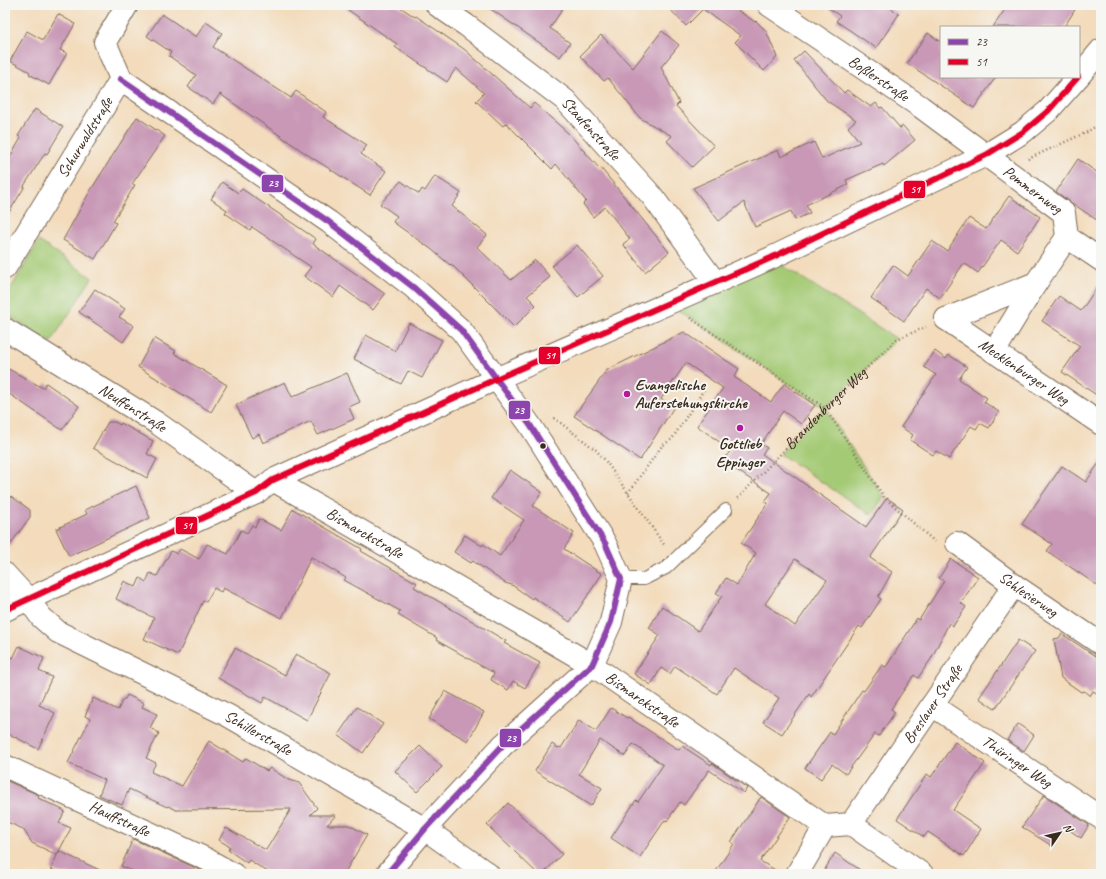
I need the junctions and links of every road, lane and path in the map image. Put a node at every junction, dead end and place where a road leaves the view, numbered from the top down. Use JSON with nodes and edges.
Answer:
{"nodes":[{"id":1,"x":128,"y":5,"type":"edge"},
{"id":2,"x":437,"y":5,"type":"edge"},
{"id":3,"x":769,"y":5,"type":"edge"},
{"id":4,"x":1101,"y":50,"type":"edge"},
{"id":5,"x":1080,"y":76,"type":"edge"},
{"id":6,"x":1078,"y":78,"type":"edge"},
{"id":7,"x":122,"y":79,"type":"junction"},
{"id":8,"x":1101,"y":122,"type":"edge"},
{"id":9,"x":986,"y":155,"type":"junction"},
{"id":10,"x":1007,"y":170,"type":"junction"},
{"id":11,"x":1066,"y":237,"type":"junction"},
{"id":12,"x":1101,"y":260,"type":"edge"},
{"id":13,"x":5,"y":268,"type":"edge"},
{"id":14,"x":715,"y":282,"type":"junction"},
{"id":15,"x":1036,"y":283,"type":"junction"},
{"id":16,"x":668,"y":304,"type":"junction"},
{"id":17,"x":946,"y":320,"type":"junction"},
{"id":18,"x":5,"y":329,"type":"edge"},
{"id":19,"x":994,"y":352,"type":"junction"},
{"id":20,"x":496,"y":379,"type":"junction"},
{"id":21,"x":705,"y":388,"type":"dead end"},
{"id":22,"x":825,"y":408,"type":"junction"},
{"id":23,"x":526,"y":419,"type":"junction"},
{"id":24,"x":1101,"y":424,"type":"edge"},
{"id":25,"x":273,"y":480,"type":"junction"},
{"id":26,"x":256,"y":493,"type":"junction"},
{"id":27,"x":628,"y":493,"type":"junction"},
{"id":28,"x":726,"y":510,"type":"joint"},
{"id":29,"x":957,"y":543,"type":"joint"},
{"id":30,"x":675,"y":560,"type":"junction"},
{"id":31,"x":5,"y":574,"type":"edge"},
{"id":32,"x":621,"y":579,"type":"junction"},
{"id":33,"x":1014,"y":585,"type":"junction"},
{"id":34,"x":28,"y":599,"type":"junction"},
{"id":35,"x":5,"y":610,"type":"edge"},
{"id":36,"x":1101,"y":644,"type":"edge"},
{"id":37,"x":592,"y":665,"type":"junction"},
{"id":38,"x":932,"y":705,"type":"junction"},
{"id":39,"x":5,"y":766,"type":"edge"},
{"id":40,"x":1101,"y":818,"type":"edge"},
{"id":41,"x":851,"y":824,"type":"junction"},
{"id":42,"x":825,"y":826,"type":"junction"},
{"id":43,"x":425,"y":829,"type":"junction"},
{"id":44,"x":233,"y":874,"type":"edge"},
{"id":45,"x":387,"y":874,"type":"edge"},
{"id":46,"x":488,"y":874,"type":"edge"},
{"id":47,"x":797,"y":874,"type":"edge"},
{"id":48,"x":922,"y":874,"type":"edge"}],
"edges":[{"from":1,"to":7,"type":"street"},
{"from":2,"to":14,"type":"street","name":"Staufenstraße"},
{"from":3,"to":9,"type":"street","name":"Boßlerstraße"},
{"from":4,"to":5,"type":"street"},
{"from":6,"to":9,"type":"street"},
{"from":7,"to":13,"type":"street","name":"Schurwaldstraße"},
{"from":7,"to":20,"type":"street"},
{"from":8,"to":10,"type":"path"},
{"from":9,"to":10,"type":"street","name":"Pommernweg"},
{"from":9,"to":14,"type":"street"},
{"from":10,"to":11,"type":"street","name":"Pommernweg"},
{"from":11,"to":12,"type":"street","name":"Pommernweg"},
{"from":11,"to":15,"type":"street"},
{"from":14,"to":16,"type":"street"},
{"from":15,"to":17,"type":"street"},
{"from":15,"to":19,"type":"street"},
{"from":16,"to":20,"type":"street"},
{"from":16,"to":22,"type":"path"},
{"from":17,"to":19,"type":"street","name":"Mecklenburger Weg"},
{"from":17,"to":22,"type":"path","name":"Brandenburger Weg"},
{"from":18,"to":26,"type":"street","name":"Neuffenstraße"},
{"from":19,"to":24,"type":"street","name":"Mecklenburger Weg"},
{"from":20,"to":23,"type":"street"},
{"from":20,"to":25,"type":"street"},
{"from":21,"to":27,"type":"path"},
{"from":22,"to":28,"type":"path","name":"Brandenburger Weg"},
{"from":22,"to":29,"type":"path"},
{"from":23,"to":27,"type":"path"},
{"from":23,"to":32,"type":"street"},
{"from":25,"to":26,"type":"street"},
{"from":25,"to":37,"type":"street","name":"Bismarckstraße"},
{"from":26,"to":34,"type":"street"},
{"from":27,"to":30,"type":"path"},
{"from":28,"to":30,"type":"lane"},
{"from":29,"to":33,"type":"street","name":"Schlesierweg"},
{"from":30,"to":32,"type":"lane"},
{"from":31,"to":34,"type":"street","name":"Schillerstraße"},
{"from":32,"to":37,"type":"street"},
{"from":33,"to":36,"type":"street","name":"Schlesierweg"},
{"from":33,"to":38,"type":"street","name":"Breslauer Straße"},
{"from":34,"to":35,"type":"street"},
{"from":34,"to":43,"type":"street","name":"Schillerstraße"},
{"from":37,"to":42,"type":"street","name":"Bismarckstraße"},
{"from":37,"to":43,"type":"street"},
{"from":38,"to":40,"type":"street","name":"Thüringer Weg"},
{"from":38,"to":41,"type":"street","name":"Breslauer Straße"},
{"from":39,"to":44,"type":"street","name":"Hauffstraße"},
{"from":41,"to":42,"type":"street"},
{"from":41,"to":48,"type":"street"},
{"from":42,"to":47,"type":"street"},
{"from":43,"to":45,"type":"street"},
{"from":43,"to":46,"type":"street","name":"Schillerstraße"}]}
